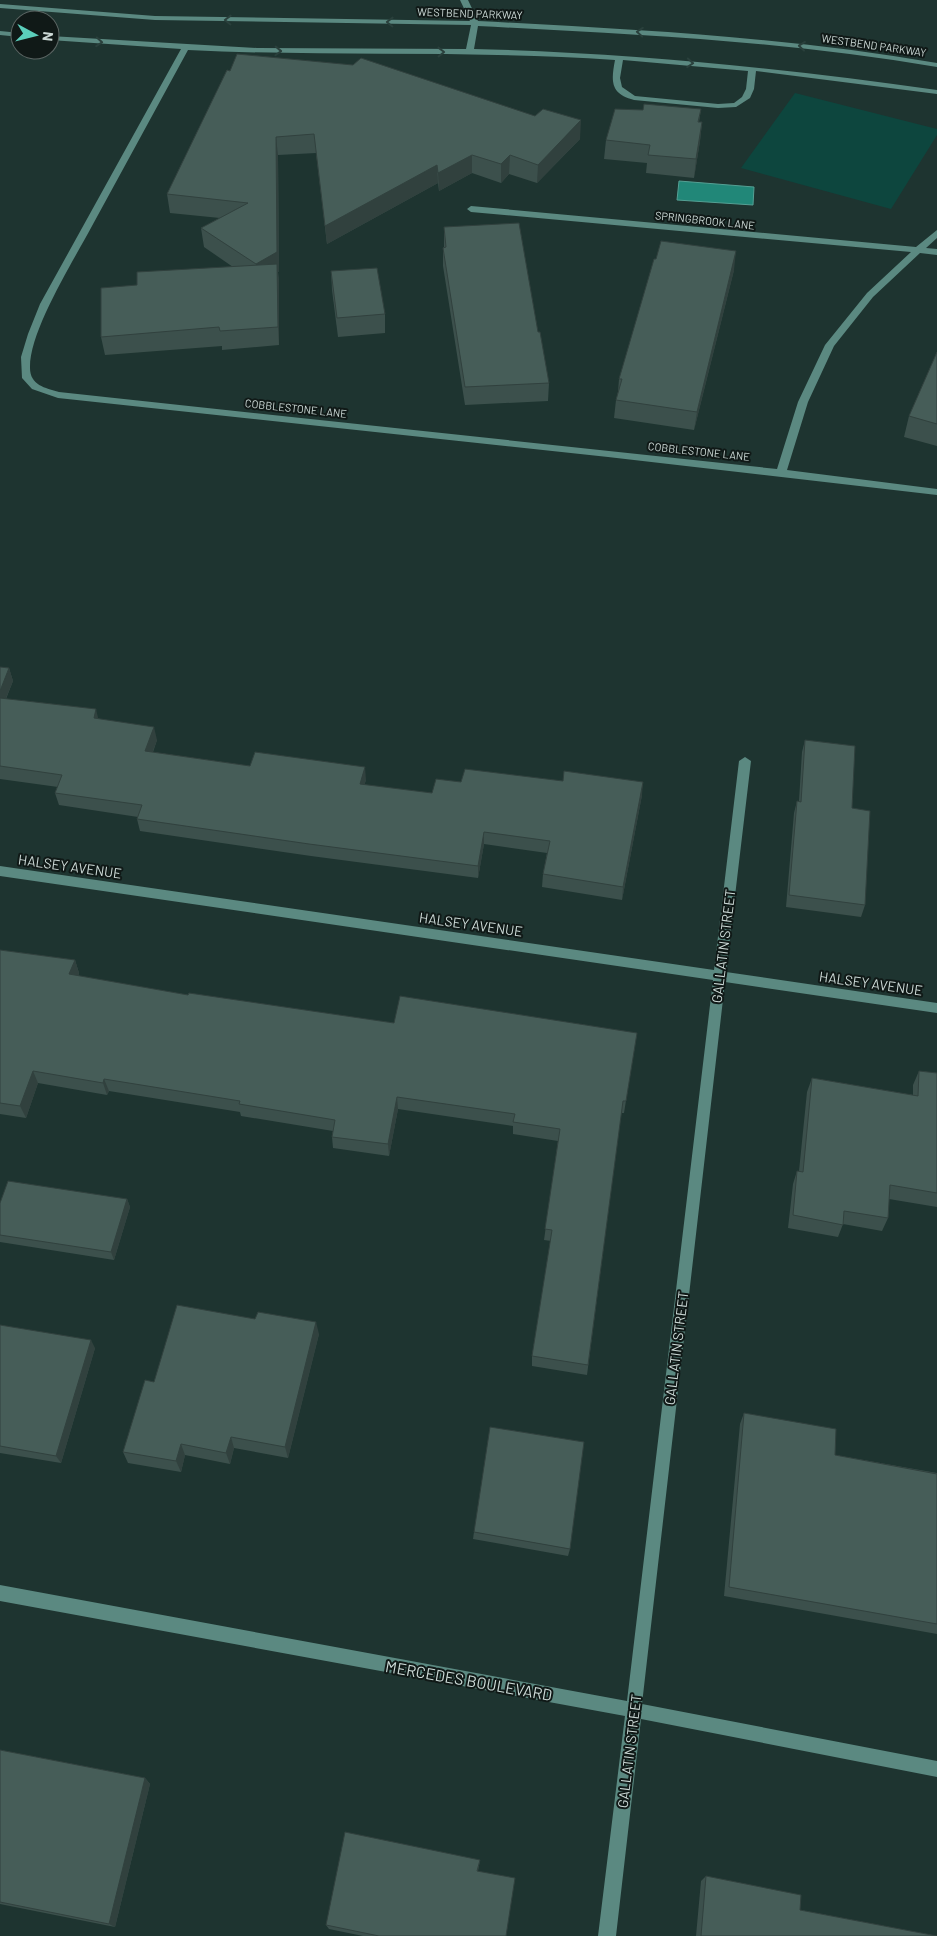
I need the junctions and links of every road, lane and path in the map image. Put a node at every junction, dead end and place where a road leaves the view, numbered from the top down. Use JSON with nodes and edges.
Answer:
{"nodes":[{"id":1,"x":464,"y":0,"type":"edge"},
{"id":2,"x":0,"y":6,"type":"edge"},
{"id":3,"x":475,"y":23,"type":"junction"},
{"id":4,"x":60,"y":39,"type":"edge"},
{"id":5,"x":186,"y":47,"type":"junction"},
{"id":6,"x":470,"y":51,"type":"junction"},
{"id":7,"x":619,"y":58,"type":"junction"},
{"id":8,"x":937,"y":65,"type":"edge"},
{"id":9,"x":752,"y":69,"type":"junction"},
{"id":10,"x":937,"y":92,"type":"edge"},
{"id":11,"x":470,"y":209,"type":"dead end"},
{"id":12,"x":937,"y":233,"type":"edge"},
{"id":13,"x":919,"y":251,"type":"junction"},
{"id":14,"x":937,"y":252,"type":"edge"},
{"id":15,"x":781,"y":472,"type":"junction"},
{"id":16,"x":937,"y":492,"type":"edge"},
{"id":17,"x":744,"y":761,"type":"dead end"},
{"id":18,"x":0,"y":871,"type":"edge"},
{"id":19,"x":719,"y":976,"type":"junction"},
{"id":20,"x":937,"y":1008,"type":"edge"},
{"id":21,"x":0,"y":1593,"type":"edge"},
{"id":22,"x":634,"y":1710,"type":"junction"},
{"id":23,"x":937,"y":1768,"type":"edge"},
{"id":24,"x":608,"y":1936,"type":"edge"}],
"edges":[{"from":1,"to":3,"type":"street"},
{"from":3,"to":2,"type":"street","name":"WESTBEND PARKWAY","one_way":true},
{"from":3,"to":6,"type":"street"},
{"from":8,"to":3,"type":"street","name":"WESTBEND PARKWAY","one_way":true},
{"from":4,"to":5,"type":"street","one_way":true},
{"from":5,"to":6,"type":"street","one_way":true},
{"from":5,"to":15,"type":"street","name":"COBBLESTONE LANE"},
{"from":6,"to":7,"type":"street"},
{"from":7,"to":9,"type":"street","one_way":true},
{"from":7,"to":9,"type":"street"},
{"from":9,"to":10,"type":"street"},
{"from":11,"to":13,"type":"street","name":"SPRINGBROOK LANE"},
{"from":12,"to":13,"type":"street"},
{"from":13,"to":14,"type":"street","name":"SPRINGBROOK LANE"},
{"from":13,"to":15,"type":"street"},
{"from":15,"to":16,"type":"street","name":"COBBLESTONE LANE"},
{"from":17,"to":19,"type":"street","name":"GALLATIN STREET"},
{"from":18,"to":19,"type":"street","name":"HALSEY AVENUE"},
{"from":19,"to":20,"type":"street","name":"HALSEY AVENUE"},
{"from":19,"to":22,"type":"street","name":"GALLATIN STREET"},
{"from":21,"to":22,"type":"street","name":"MERCEDES BOULEVARD"},
{"from":22,"to":23,"type":"street","name":"MERCEDES BOULEVARD"},
{"from":22,"to":24,"type":"street","name":"GALLATIN STREET"}]}
